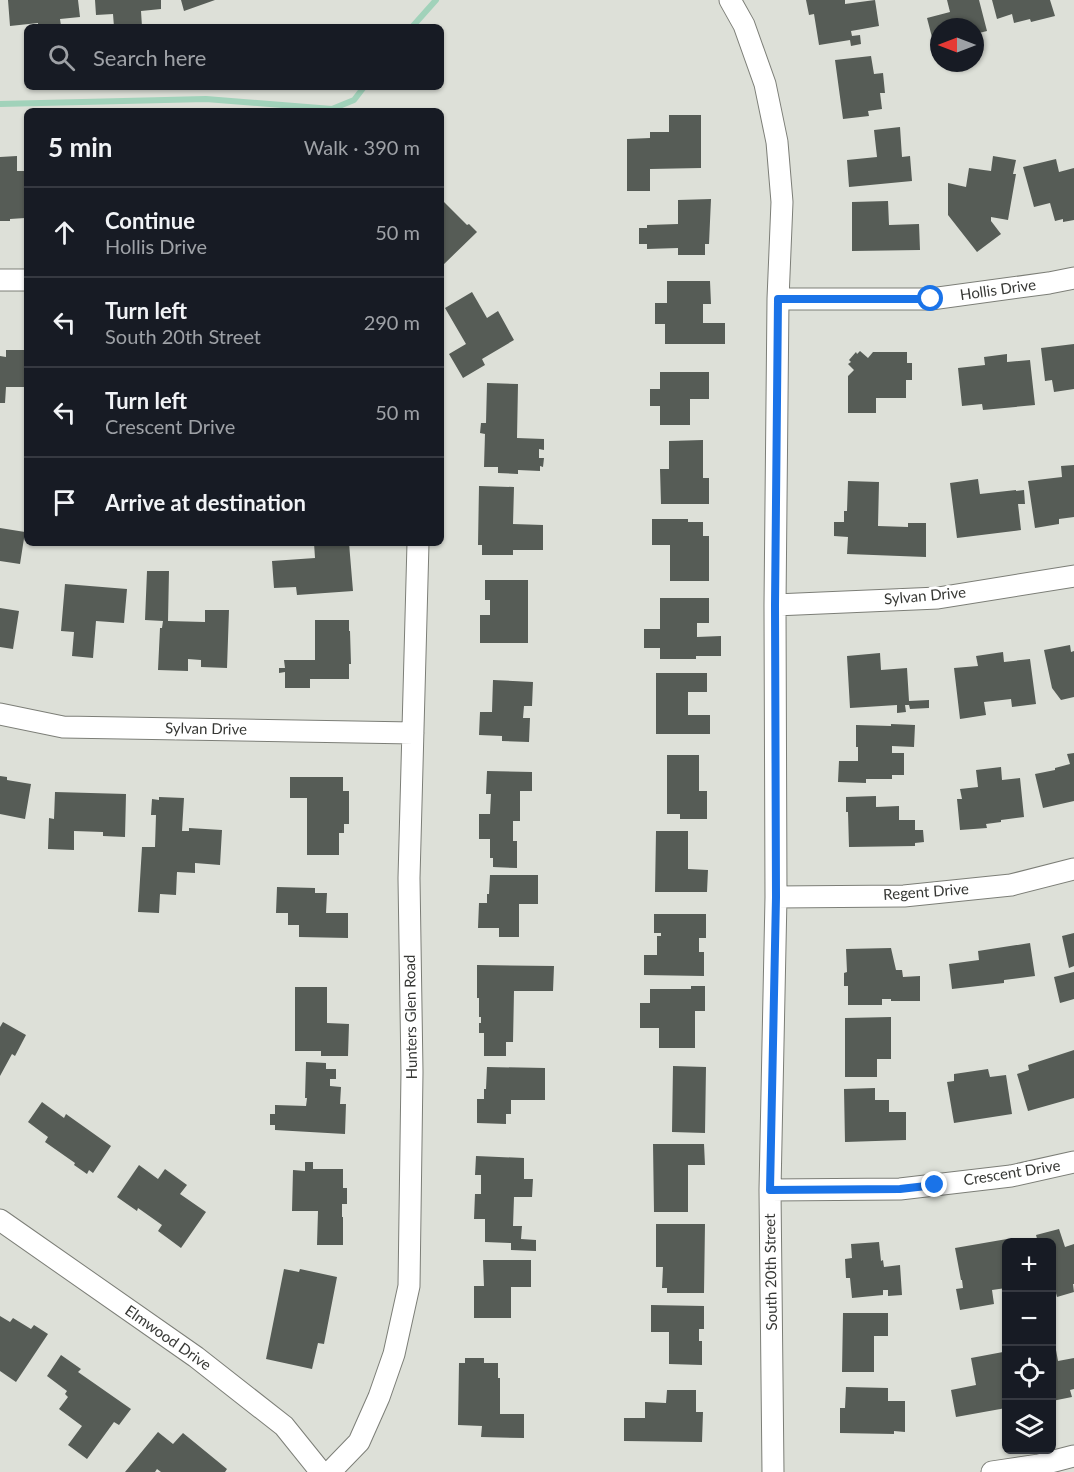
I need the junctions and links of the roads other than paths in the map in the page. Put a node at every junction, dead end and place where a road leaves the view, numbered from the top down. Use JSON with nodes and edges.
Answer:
{"nodes":[{"id":1,"x":730,"y":0,"type":"edge"},
{"id":2,"x":1074,"y":278,"type":"edge"},
{"id":3,"x":0,"y":280,"type":"edge"},
{"id":4,"x":24,"y":280,"type":"edge"},
{"id":5,"x":778,"y":299,"type":"junction"},
{"id":6,"x":418,"y":546,"type":"edge"},
{"id":7,"x":1074,"y":576,"type":"edge"},
{"id":8,"x":775,"y":605,"type":"junction"},
{"id":9,"x":0,"y":714,"type":"edge"},
{"id":10,"x":413,"y":733,"type":"junction"},
{"id":11,"x":1074,"y":869,"type":"edge"},
{"id":12,"x":776,"y":897,"type":"junction"},
{"id":13,"x":1074,"y":1162,"type":"edge"},
{"id":14,"x":770,"y":1190,"type":"junction"},
{"id":15,"x":0,"y":1220,"type":"edge"},
{"id":16,"x":1074,"y":1456,"type":"edge"},
{"id":17,"x":321,"y":1472,"type":"edge"},
{"id":18,"x":330,"y":1472,"type":"edge"},
{"id":19,"x":773,"y":1472,"type":"edge"},
{"id":20,"x":992,"y":1472,"type":"edge"}],
"edges":[{"from":1,"to":5,"type":"street","name":"South 20th Street"},
{"from":2,"to":5,"type":"street","name":"Hollis Drive"},
{"from":3,"to":4,"type":"street"},
{"from":5,"to":8,"type":"street","name":"South 20th Street"},
{"from":6,"to":10,"type":"street","name":"Hunters Glen Road"},
{"from":7,"to":8,"type":"street","name":"Sylvan Drive"},
{"from":8,"to":12,"type":"street","name":"South 20th Street"},
{"from":9,"to":10,"type":"street","name":"Sylvan Drive"},
{"from":10,"to":18,"type":"street","name":"Hunters Glen Road"},
{"from":11,"to":12,"type":"street","name":"Regent Drive"},
{"from":12,"to":14,"type":"street","name":"South 20th Street"},
{"from":13,"to":14,"type":"street","name":"Crescent Drive"},
{"from":14,"to":19,"type":"street","name":"South 20th Street"},
{"from":15,"to":17,"type":"street","name":"Elmwood Drive"},
{"from":16,"to":20,"type":"street"}]}
